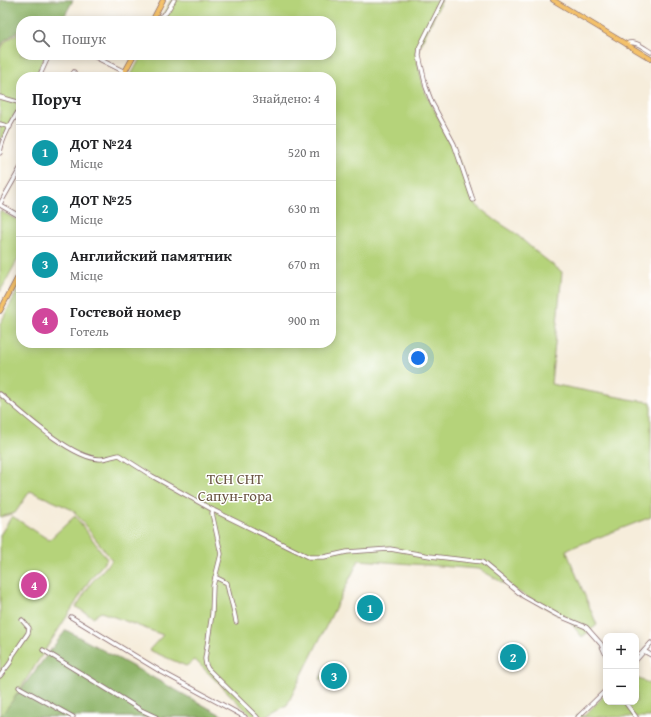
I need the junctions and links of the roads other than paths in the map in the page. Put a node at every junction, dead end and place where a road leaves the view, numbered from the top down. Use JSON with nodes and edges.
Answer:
{"nodes":[{"id":1,"x":163,"y":0,"type":"edge"},
{"id":2,"x":174,"y":0,"type":"edge"},
{"id":3,"x":443,"y":0,"type":"edge"},
{"id":4,"x":553,"y":0,"type":"edge"},
{"id":5,"x":155,"y":16,"type":"edge"},
{"id":6,"x":161,"y":16,"type":"edge"},
{"id":7,"x":626,"y":44,"type":"junction"},
{"id":8,"x":651,"y":52,"type":"edge"},
{"id":9,"x":651,"y":59,"type":"edge"},
{"id":10,"x":47,"y":60,"type":"edge"},
{"id":11,"x":101,"y":60,"type":"edge"},
{"id":12,"x":131,"y":60,"type":"edge"},
{"id":13,"x":41,"y":72,"type":"edge"},
{"id":14,"x":125,"y":72,"type":"joint"},
{"id":15,"x":0,"y":97,"type":"edge"},
{"id":16,"x":16,"y":102,"type":"edge"},
{"id":17,"x":16,"y":117,"type":"edge"},
{"id":18,"x":0,"y":124,"type":"edge"},
{"id":19,"x":10,"y":128,"type":"junction"},
{"id":20,"x":0,"y":153,"type":"edge"},
{"id":21,"x":16,"y":176,"type":"edge"},
{"id":22,"x":473,"y":200,"type":"dead end"},
{"id":23,"x":0,"y":204,"type":"edge"},
{"id":24,"x":16,"y":213,"type":"edge"},
{"id":25,"x":16,"y":281,"type":"edge"},
{"id":26,"x":0,"y":311,"type":"edge"},
{"id":27,"x":0,"y":394,"type":"edge"},
{"id":28,"x":213,"y":510,"type":"junction"},
{"id":29,"x":215,"y":577,"type":"junction"},
{"id":30,"x":71,"y":617,"type":"dead end"},
{"id":31,"x":22,"y":620,"type":"dead end"},
{"id":32,"x":236,"y":622,"type":"dead end"},
{"id":33,"x":651,"y":643,"type":"edge"},
{"id":34,"x":603,"y":648,"type":"edge"},
{"id":35,"x":43,"y":650,"type":"dead end"},
{"id":36,"x":644,"y":651,"type":"junction"},
{"id":37,"x":651,"y":655,"type":"edge"},
{"id":38,"x":639,"y":657,"type":"edge"},
{"id":39,"x":0,"y":676,"type":"edge"},
{"id":40,"x":18,"y":687,"type":"dead end"},
{"id":41,"x":603,"y":693,"type":"edge"},
{"id":42,"x":627,"y":705,"type":"edge"},
{"id":43,"x":73,"y":717,"type":"edge"},
{"id":44,"x":156,"y":717,"type":"edge"},
{"id":45,"x":245,"y":717,"type":"edge"},
{"id":46,"x":257,"y":717,"type":"edge"},
{"id":47,"x":578,"y":717,"type":"edge"},
{"id":48,"x":636,"y":717,"type":"edge"}],
"edges":[{"from":1,"to":5,"type":"main road"},
{"from":2,"to":6,"type":"street"},
{"from":3,"to":22,"type":"street"},
{"from":4,"to":7,"type":"main road"},
{"from":7,"to":8,"type":"street"},
{"from":7,"to":9,"type":"main road"},
{"from":10,"to":13,"type":"street"},
{"from":11,"to":14,"type":"street"},
{"from":12,"to":14,"type":"main road"},
{"from":15,"to":16,"type":"street"},
{"from":17,"to":19,"type":"street"},
{"from":18,"to":19,"type":"street"},
{"from":19,"to":20,"type":"street"},
{"from":21,"to":23,"type":"street"},
{"from":23,"to":24,"type":"street"},
{"from":25,"to":26,"type":"main road"},
{"from":27,"to":28,"type":"street"},
{"from":28,"to":29,"type":"street"},
{"from":28,"to":34,"type":"street"},
{"from":29,"to":32,"type":"street"},
{"from":29,"to":46,"type":"street"},
{"from":30,"to":45,"type":"street"},
{"from":31,"to":39,"type":"street"},
{"from":33,"to":36,"type":"street"},
{"from":35,"to":44,"type":"street"},
{"from":36,"to":37,"type":"street"},
{"from":36,"to":38,"type":"street"},
{"from":40,"to":43,"type":"street"},
{"from":41,"to":47,"type":"street"},
{"from":42,"to":48,"type":"street"}]}
